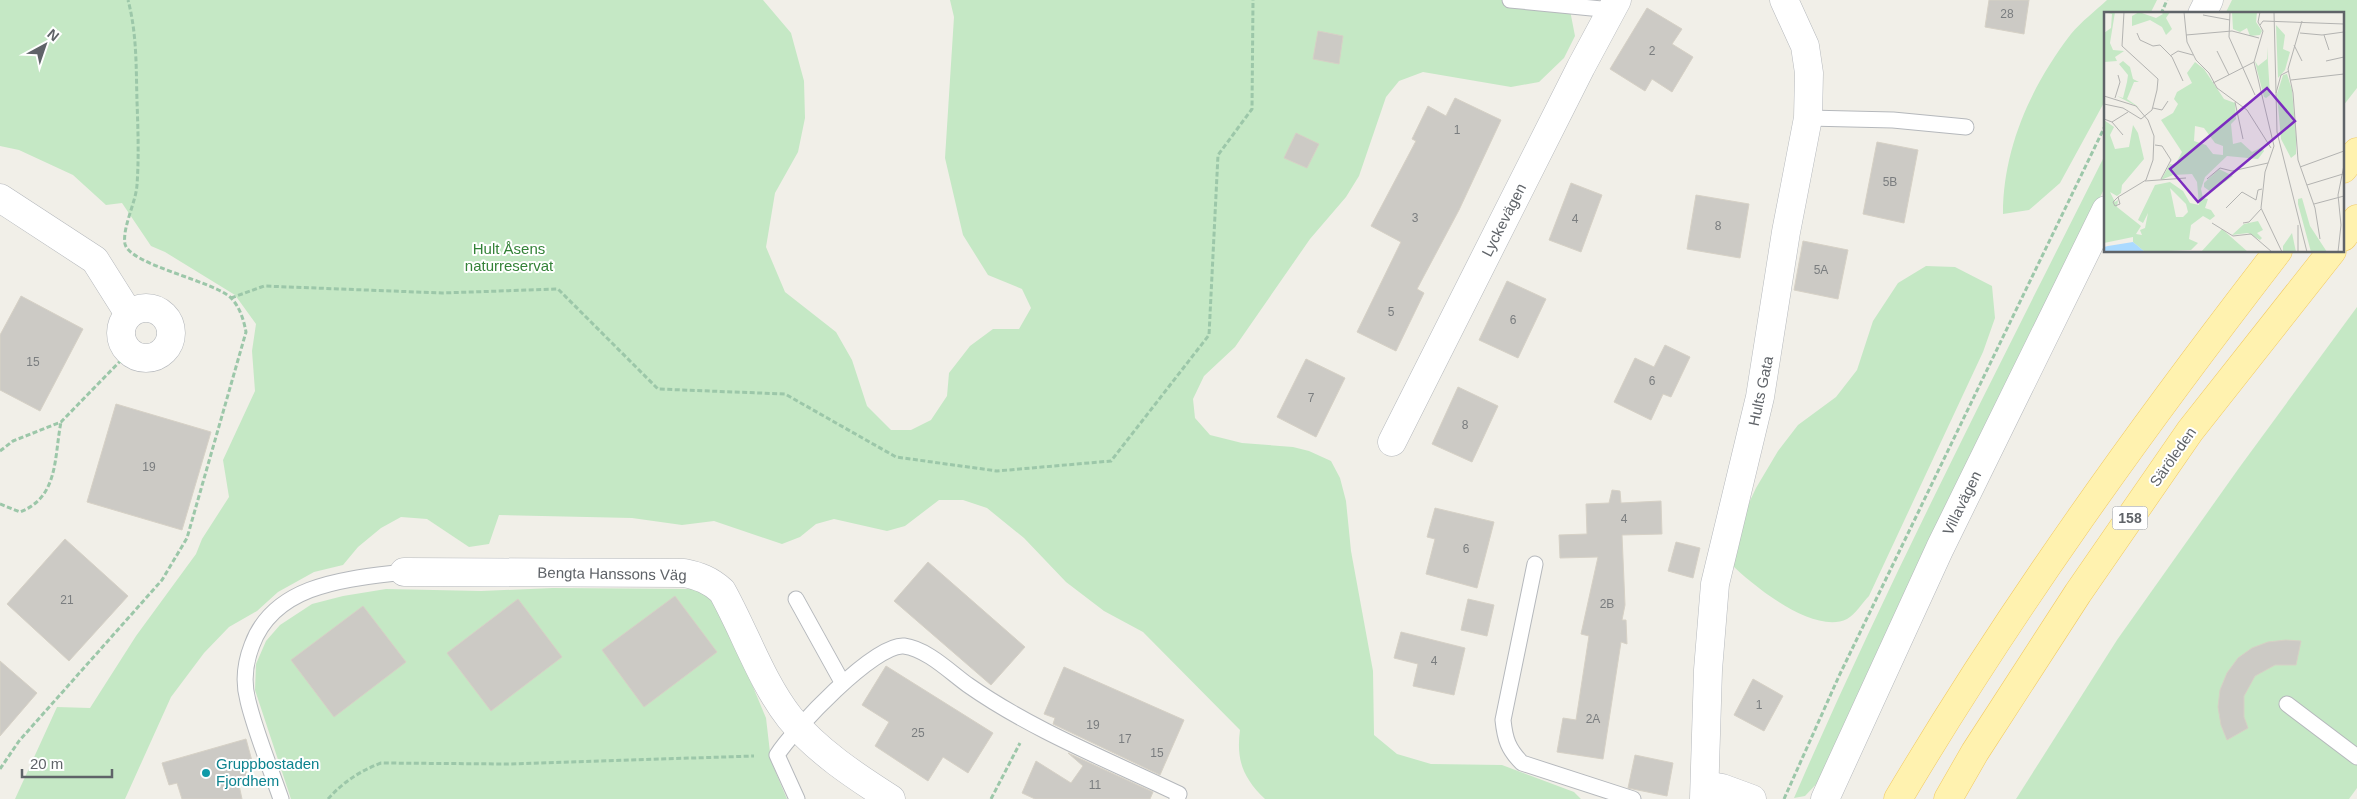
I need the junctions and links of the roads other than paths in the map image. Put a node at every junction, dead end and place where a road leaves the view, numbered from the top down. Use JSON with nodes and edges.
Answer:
{"nodes":[{"id":1,"x":1510,"y":0,"type":"edge"},
{"id":2,"x":1784,"y":0,"type":"edge"},
{"id":3,"x":2209,"y":0,"type":"edge"},
{"id":4,"x":1614,"y":5,"type":"edge"},
{"id":5,"x":2203,"y":12,"type":"edge"},
{"id":6,"x":1808,"y":118,"type":"junction"},
{"id":7,"x":1966,"y":127,"type":"dead end"},
{"id":8,"x":2357,"y":152,"type":"edge"},
{"id":9,"x":2344,"y":168,"type":"edge"},
{"id":10,"x":0,"y":198,"type":"edge"},
{"id":11,"x":2104,"y":214,"type":"edge"},
{"id":12,"x":2357,"y":219,"type":"edge"},
{"id":13,"x":2357,"y":230,"type":"edge"},
{"id":14,"x":2344,"y":235,"type":"edge"},
{"id":15,"x":2344,"y":239,"type":"edge"},
{"id":16,"x":2277,"y":252,"type":"edge"},
{"id":17,"x":2331,"y":252,"type":"edge"},
{"id":18,"x":129,"y":314,"type":"junction"},
{"id":19,"x":1392,"y":442,"type":"dead end"},
{"id":20,"x":1535,"y":564,"type":"dead end"},
{"id":21,"x":404,"y":572,"type":"joint"},
{"id":22,"x":796,"y":599,"type":"dead end"},
{"id":23,"x":842,"y":682,"type":"junction"},
{"id":24,"x":2286,"y":704,"type":"dead end"},
{"id":25,"x":799,"y":728,"type":"junction"},
{"id":26,"x":2357,"y":757,"type":"edge"},
{"id":27,"x":1704,"y":792,"type":"edge"},
{"id":28,"x":281,"y":799,"type":"edge"},
{"id":29,"x":797,"y":799,"type":"edge"},
{"id":30,"x":890,"y":799,"type":"edge"},
{"id":31,"x":1177,"y":799,"type":"edge"},
{"id":32,"x":1633,"y":799,"type":"edge"},
{"id":33,"x":1752,"y":799,"type":"edge"},
{"id":34,"x":1825,"y":799,"type":"edge"},
{"id":35,"x":1898,"y":799,"type":"edge"},
{"id":36,"x":1948,"y":799,"type":"edge"}],
"edges":[{"from":1,"to":4,"type":"lane"},
{"from":2,"to":6,"type":"street","name":"Hults Gata"},
{"from":3,"to":5,"type":"street"},
{"from":4,"to":19,"type":"street","name":"Lyckevägen"},
{"from":6,"to":7,"type":"lane"},
{"from":6,"to":27,"type":"street","name":"Hults Gata"},
{"from":8,"to":9,"type":"main road"},
{"from":10,"to":18,"type":"street"},
{"from":11,"to":34,"type":"street","name":"Villavägen"},
{"from":12,"to":14,"type":"main road"},
{"from":13,"to":15,"type":"main road"},
{"from":16,"to":35,"type":"main road","number":"158"},
{"from":17,"to":36,"type":"main road","name":"Säröleden","number":"158"},
{"from":18,"to":18,"type":"street"},
{"from":20,"to":32,"type":"lane"},
{"from":21,"to":25,"type":"street","name":"Bengta Hanssons Väg"},
{"from":21,"to":28,"type":"lane"},
{"from":22,"to":23,"type":"lane"},
{"from":23,"to":25,"type":"lane"},
{"from":23,"to":31,"type":"lane"},
{"from":24,"to":26,"type":"lane"},
{"from":25,"to":29,"type":"lane"},
{"from":25,"to":30,"type":"street","name":"Bengta Hanssons Väg"},
{"from":27,"to":33,"type":"street","name":"Hults Gata"}]}
